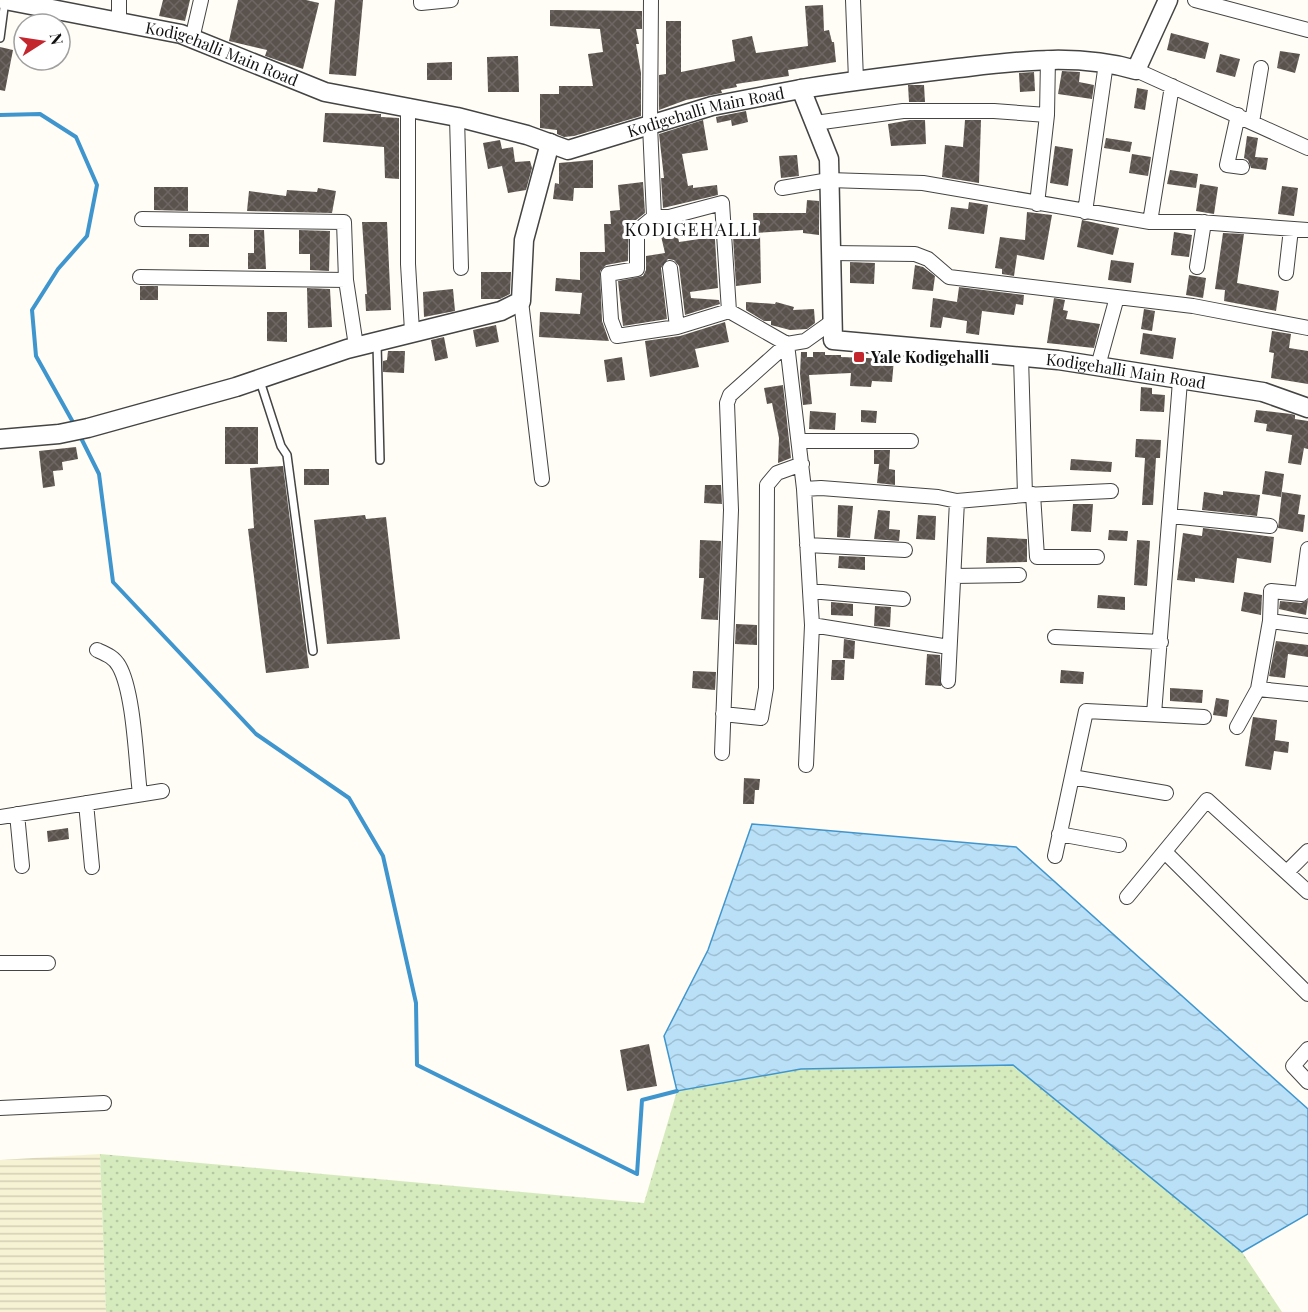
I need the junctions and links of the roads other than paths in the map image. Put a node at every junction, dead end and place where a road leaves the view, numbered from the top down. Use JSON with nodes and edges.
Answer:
{"nodes":[{"id":1,"x":5,"y":0,"type":"edge"},
{"id":2,"x":119,"y":0,"type":"edge"},
{"id":3,"x":201,"y":0,"type":"edge"},
{"id":4,"x":421,"y":0,"type":"edge"},
{"id":5,"x":451,"y":0,"type":"edge"},
{"id":6,"x":651,"y":0,"type":"edge"},
{"id":7,"x":853,"y":0,"type":"edge"},
{"id":8,"x":1168,"y":0,"type":"edge"},
{"id":9,"x":1195,"y":0,"type":"edge"},
{"id":10,"x":119,"y":21,"type":"junction"},
{"id":11,"x":1308,"y":30,"type":"edge"},
{"id":12,"x":0,"y":38,"type":"edge"},
{"id":13,"x":192,"y":39,"type":"junction"},
{"id":14,"x":1048,"y":58,"type":"junction"},
{"id":15,"x":1106,"y":63,"type":"junction"},
{"id":16,"x":1261,"y":68,"type":"dead end"},
{"id":17,"x":1136,"y":70,"type":"junction"},
{"id":18,"x":856,"y":80,"type":"junction"},
{"id":19,"x":1172,"y":86,"type":"junction"},
{"id":20,"x":801,"y":89,"type":"junction"},
{"id":21,"x":408,"y":106,"type":"junction"},
{"id":22,"x":1047,"y":115,"type":"junction"},
{"id":23,"x":1238,"y":115,"type":"junction"},
{"id":24,"x":457,"y":117,"type":"junction"},
{"id":25,"x":1252,"y":122,"type":"junction"},
{"id":26,"x":814,"y":123,"type":"junction"},
{"id":27,"x":650,"y":125,"type":"junction"},
{"id":28,"x":550,"y":143,"type":"junction"},
{"id":29,"x":1308,"y":148,"type":"edge"},
{"id":30,"x":1242,"y":167,"type":"dead end"},
{"id":31,"x":829,"y":180,"type":"junction"},
{"id":32,"x":782,"y":188,"type":"dead end"},
{"id":33,"x":1037,"y":204,"type":"junction"},
{"id":34,"x":1085,"y":212,"type":"junction"},
{"id":35,"x":654,"y":217,"type":"junction"},
{"id":36,"x":142,"y":219,"type":"dead end"},
{"id":37,"x":1150,"y":222,"type":"junction"},
{"id":38,"x":1204,"y":222,"type":"junction"},
{"id":39,"x":1291,"y":228,"type":"junction"},
{"id":40,"x":1308,"y":230,"type":"edge"},
{"id":41,"x":831,"y":253,"type":"junction"},
{"id":42,"x":1197,"y":267,"type":"dead end"},
{"id":43,"x":461,"y":268,"type":"dead end"},
{"id":44,"x":670,"y":268,"type":"dead end"},
{"id":45,"x":1286,"y":273,"type":"dead end"},
{"id":46,"x":141,"y":277,"type":"dead end"},
{"id":47,"x":346,"y":280,"type":"junction"},
{"id":48,"x":1117,"y":297,"type":"junction"},
{"id":49,"x":521,"y":301,"type":"junction"},
{"id":50,"x":729,"y":311,"type":"junction"},
{"id":51,"x":832,"y":321,"type":"junction"},
{"id":52,"x":677,"y":327,"type":"junction"},
{"id":53,"x":1308,"y":328,"type":"edge"},
{"id":54,"x":412,"y":331,"type":"junction"},
{"id":55,"x":377,"y":341,"type":"junction"},
{"id":56,"x":787,"y":344,"type":"junction"},
{"id":57,"x":356,"y":346,"type":"junction"},
{"id":58,"x":1022,"y":357,"type":"junction"},
{"id":59,"x":1098,"y":366,"type":"junction"},
{"id":60,"x":259,"y":379,"type":"junction"},
{"id":61,"x":1180,"y":381,"type":"junction"},
{"id":62,"x":1308,"y":408,"type":"edge"},
{"id":63,"x":0,"y":439,"type":"edge"},
{"id":64,"x":799,"y":441,"type":"junction"},
{"id":65,"x":911,"y":441,"type":"dead end"},
{"id":66,"x":380,"y":460,"type":"dead end"},
{"id":67,"x":801,"y":465,"type":"junction"},
{"id":68,"x":542,"y":479,"type":"dead end"},
{"id":69,"x":804,"y":489,"type":"junction"},
{"id":70,"x":1111,"y":491,"type":"dead end"},
{"id":71,"x":1029,"y":495,"type":"junction"},
{"id":72,"x":957,"y":501,"type":"junction"},
{"id":73,"x":1172,"y":516,"type":"junction"},
{"id":74,"x":1270,"y":526,"type":"dead end"},
{"id":75,"x":807,"y":545,"type":"junction"},
{"id":76,"x":1308,"y":549,"type":"edge"},
{"id":77,"x":904,"y":550,"type":"dead end"},
{"id":78,"x":1097,"y":557,"type":"dead end"},
{"id":79,"x":1019,"y":575,"type":"dead end"},
{"id":80,"x":954,"y":576,"type":"junction"},
{"id":81,"x":810,"y":591,"type":"junction"},
{"id":82,"x":903,"y":599,"type":"dead end"},
{"id":83,"x":1270,"y":621,"type":"junction"},
{"id":84,"x":812,"y":625,"type":"junction"},
{"id":85,"x":1308,"y":626,"type":"edge"},
{"id":86,"x":1054,"y":637,"type":"dead end"},
{"id":87,"x":1161,"y":642,"type":"junction"},
{"id":88,"x":950,"y":647,"type":"junction"},
{"id":89,"x":97,"y":650,"type":"dead end"},
{"id":90,"x":313,"y":651,"type":"dead end"},
{"id":91,"x":948,"y":681,"type":"dead end"},
{"id":92,"x":1258,"y":689,"type":"junction"},
{"id":93,"x":1308,"y":694,"type":"edge"},
{"id":94,"x":723,"y":714,"type":"junction"},
{"id":95,"x":1154,"y":714,"type":"junction"},
{"id":96,"x":1204,"y":717,"type":"dead end"},
{"id":97,"x":1237,"y":728,"type":"dead end"},
{"id":98,"x":722,"y":753,"type":"dead end"},
{"id":99,"x":806,"y":765,"type":"dead end"},
{"id":100,"x":1072,"y":777,"type":"junction"},
{"id":101,"x":162,"y":791,"type":"dead end"},
{"id":102,"x":1166,"y":793,"type":"dead end"},
{"id":103,"x":140,"y":794,"type":"junction"},
{"id":104,"x":86,"y":803,"type":"junction"},
{"id":105,"x":17,"y":814,"type":"junction"},
{"id":106,"x":0,"y":817,"type":"edge"},
{"id":107,"x":1059,"y":834,"type":"junction"},
{"id":108,"x":1119,"y":845,"type":"dead end"},
{"id":109,"x":1308,"y":851,"type":"edge"},
{"id":110,"x":1165,"y":852,"type":"junction"},
{"id":111,"x":1055,"y":856,"type":"dead end"},
{"id":112,"x":22,"y":866,"type":"dead end"},
{"id":113,"x":92,"y":867,"type":"dead end"},
{"id":114,"x":1287,"y":872,"type":"junction"},
{"id":115,"x":1308,"y":892,"type":"edge"},
{"id":116,"x":1127,"y":897,"type":"dead end"},
{"id":117,"x":0,"y":963,"type":"edge"},
{"id":118,"x":48,"y":963,"type":"dead end"},
{"id":119,"x":1308,"y":994,"type":"edge"},
{"id":120,"x":1308,"y":1049,"type":"edge"},
{"id":121,"x":1308,"y":1082,"type":"edge"},
{"id":122,"x":104,"y":1103,"type":"dead end"},
{"id":123,"x":0,"y":1108,"type":"edge"}],
"edges":[{"from":1,"to":10,"type":"street","name":"Kodigehalli Main Road"},
{"from":1,"to":12,"type":"lane"},
{"from":2,"to":10,"type":"street"},
{"from":3,"to":13,"type":"street"},
{"from":4,"to":5,"type":"street"},
{"from":6,"to":27,"type":"street"},
{"from":7,"to":18,"type":"street"},
{"from":8,"to":17,"type":"street"},
{"from":9,"to":11,"type":"street"},
{"from":10,"to":13,"type":"street","name":"Kodigehalli Main Road"},
{"from":13,"to":21,"type":"street","name":"Kodigehalli Main Road"},
{"from":14,"to":15,"type":"street"},
{"from":14,"to":18,"type":"street"},
{"from":14,"to":22,"type":"street"},
{"from":15,"to":17,"type":"street"},
{"from":15,"to":34,"type":"street"},
{"from":16,"to":25,"type":"street"},
{"from":17,"to":19,"type":"street"},
{"from":18,"to":20,"type":"street"},
{"from":19,"to":23,"type":"street"},
{"from":19,"to":37,"type":"street"},
{"from":20,"to":26,"type":"street","name":"Kodigehalli Main Road"},
{"from":20,"to":27,"type":"street","name":"Kodigehalli Main Road"},
{"from":21,"to":24,"type":"street","name":"Kodigehalli Main Road"},
{"from":21,"to":54,"type":"street"},
{"from":22,"to":26,"type":"street"},
{"from":22,"to":33,"type":"street"},
{"from":23,"to":25,"type":"street"},
{"from":23,"to":30,"type":"street"},
{"from":24,"to":28,"type":"street","name":"Kodigehalli Main Road"},
{"from":24,"to":43,"type":"street"},
{"from":25,"to":29,"type":"street"},
{"from":26,"to":31,"type":"street","name":"Kodigehalli Main Road"},
{"from":27,"to":28,"type":"street","name":"Kodigehalli Main Road"},
{"from":27,"to":35,"type":"street"},
{"from":28,"to":49,"type":"street"},
{"from":31,"to":32,"type":"street"},
{"from":31,"to":33,"type":"street"},
{"from":31,"to":41,"type":"street","name":"Kodigehalli Main Road"},
{"from":33,"to":34,"type":"street"},
{"from":34,"to":37,"type":"street"},
{"from":35,"to":50,"type":"street"},
{"from":35,"to":52,"type":"street"},
{"from":36,"to":47,"type":"street"},
{"from":37,"to":38,"type":"street"},
{"from":38,"to":39,"type":"street"},
{"from":38,"to":42,"type":"street"},
{"from":39,"to":40,"type":"street"},
{"from":39,"to":45,"type":"street"},
{"from":41,"to":48,"type":"street"},
{"from":41,"to":51,"type":"street","name":"Kodigehalli Main Road"},
{"from":44,"to":52,"type":"street"},
{"from":46,"to":47,"type":"street"},
{"from":47,"to":57,"type":"street"},
{"from":48,"to":53,"type":"street"},
{"from":48,"to":59,"type":"street"},
{"from":49,"to":54,"type":"street"},
{"from":49,"to":68,"type":"street"},
{"from":50,"to":52,"type":"street"},
{"from":50,"to":56,"type":"street"},
{"from":51,"to":56,"type":"street"},
{"from":51,"to":58,"type":"street","name":"Kodigehalli Main Road"},
{"from":54,"to":55,"type":"street"},
{"from":55,"to":57,"type":"street"},
{"from":55,"to":66,"type":"lane"},
{"from":56,"to":64,"type":"street"},
{"from":56,"to":94,"type":"street"},
{"from":57,"to":60,"type":"street"},
{"from":58,"to":59,"type":"street","name":"Kodigehalli Main Road"},
{"from":58,"to":71,"type":"street"},
{"from":59,"to":61,"type":"street","name":"Kodigehalli Main Road"},
{"from":60,"to":63,"type":"street"},
{"from":60,"to":90,"type":"lane"},
{"from":61,"to":62,"type":"street","name":"Kodigehalli Main Road"},
{"from":61,"to":73,"type":"street"},
{"from":64,"to":65,"type":"street"},
{"from":64,"to":67,"type":"street"},
{"from":67,"to":69,"type":"street"},
{"from":67,"to":94,"type":"street"},
{"from":69,"to":72,"type":"street"},
{"from":69,"to":75,"type":"street"},
{"from":70,"to":71,"type":"street"},
{"from":71,"to":72,"type":"street"},
{"from":71,"to":78,"type":"street"},
{"from":72,"to":80,"type":"street"},
{"from":73,"to":74,"type":"street"},
{"from":73,"to":87,"type":"street"},
{"from":75,"to":77,"type":"street"},
{"from":75,"to":81,"type":"street"},
{"from":76,"to":83,"type":"street"},
{"from":79,"to":80,"type":"street"},
{"from":80,"to":88,"type":"street"},
{"from":81,"to":82,"type":"street"},
{"from":81,"to":84,"type":"street"},
{"from":83,"to":85,"type":"street"},
{"from":83,"to":92,"type":"street"},
{"from":84,"to":88,"type":"street"},
{"from":84,"to":99,"type":"street"},
{"from":86,"to":87,"type":"street"},
{"from":87,"to":95,"type":"street"},
{"from":88,"to":91,"type":"street"},
{"from":89,"to":103,"type":"street"},
{"from":92,"to":93,"type":"street"},
{"from":92,"to":97,"type":"street"},
{"from":94,"to":98,"type":"street"},
{"from":95,"to":96,"type":"street"},
{"from":95,"to":100,"type":"street"},
{"from":100,"to":102,"type":"street"},
{"from":100,"to":107,"type":"street"},
{"from":101,"to":103,"type":"street"},
{"from":103,"to":104,"type":"street"},
{"from":104,"to":105,"type":"street"},
{"from":104,"to":113,"type":"street"},
{"from":105,"to":106,"type":"street"},
{"from":105,"to":112,"type":"street"},
{"from":107,"to":108,"type":"street"},
{"from":107,"to":111,"type":"street"},
{"from":109,"to":114,"type":"street"},
{"from":110,"to":114,"type":"street"},
{"from":110,"to":116,"type":"street"},
{"from":110,"to":119,"type":"street"},
{"from":114,"to":115,"type":"street"},
{"from":117,"to":118,"type":"street"},
{"from":120,"to":121,"type":"street"},
{"from":122,"to":123,"type":"street"}]}
